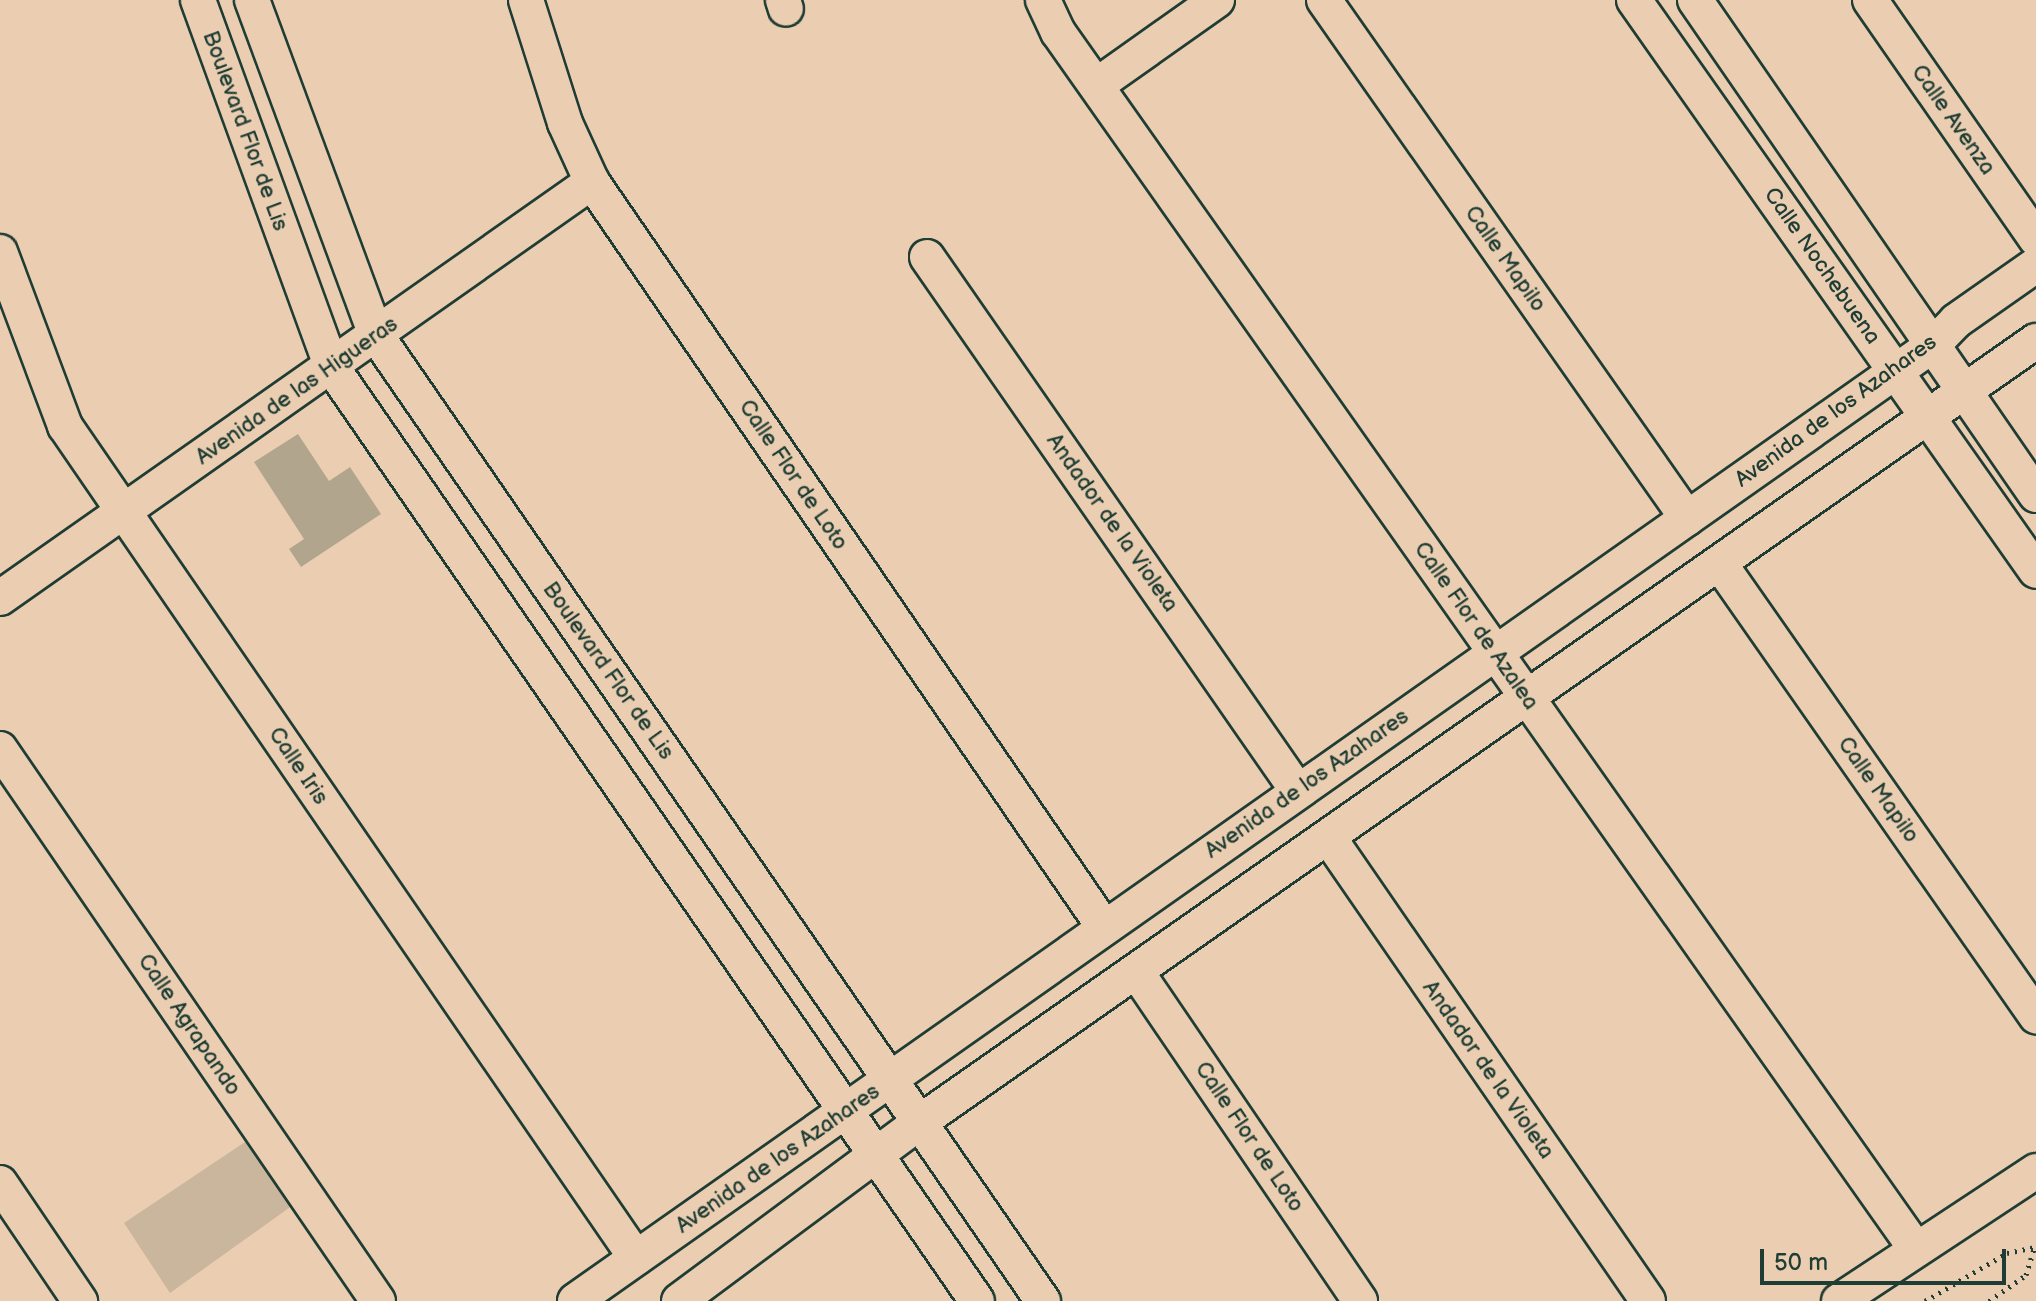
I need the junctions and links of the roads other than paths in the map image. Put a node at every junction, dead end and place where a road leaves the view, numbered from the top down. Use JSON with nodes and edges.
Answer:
{"nodes":[{"id":1,"x":198,"y":0,"type":"edge"},
{"id":2,"x":252,"y":0,"type":"edge"},
{"id":3,"x":526,"y":0,"type":"edge"},
{"id":4,"x":1043,"y":0,"type":"edge"},
{"id":5,"x":1217,"y":0,"type":"edge"},
{"id":6,"x":1324,"y":0,"type":"edge"},
{"id":7,"x":1634,"y":0,"type":"edge"},
{"id":8,"x":1695,"y":0,"type":"edge"},
{"id":9,"x":1870,"y":0,"type":"edge"},
{"id":10,"x":1097,"y":85,"type":"junction"},
{"id":11,"x":592,"y":182,"type":"junction"},
{"id":12,"x":2036,"y":239,"type":"edge"},
{"id":13,"x":0,"y":252,"type":"edge"},
{"id":14,"x":927,"y":257,"type":"dead end"},
{"id":15,"x":2036,"y":265,"type":"edge"},
{"id":16,"x":376,"y":335,"type":"junction"},
{"id":17,"x":2036,"y":341,"type":"edge"},
{"id":18,"x":1933,"y":345,"type":"junction"},
{"id":19,"x":331,"y":366,"type":"junction"},
{"id":20,"x":1896,"y":371,"type":"junction"},
{"id":21,"x":1965,"y":392,"type":"junction"},
{"id":22,"x":1929,"y":417,"type":"junction"},
{"id":23,"x":2036,"y":495,"type":"edge"},
{"id":24,"x":124,"y":513,"type":"junction"},
{"id":25,"x":1687,"y":518,"type":"junction"},
{"id":26,"x":1720,"y":564,"type":"junction"},
{"id":27,"x":2036,"y":571,"type":"edge"},
{"id":28,"x":0,"y":598,"type":"edge"},
{"id":29,"x":1495,"y":652,"type":"junction"},
{"id":30,"x":1528,"y":699,"type":"junction"},
{"id":31,"x":0,"y":749,"type":"edge"},
{"id":32,"x":1297,"y":790,"type":"junction"},
{"id":33,"x":1329,"y":838,"type":"junction"},
{"id":34,"x":1104,"y":927,"type":"junction"},
{"id":35,"x":1138,"y":974,"type":"junction"},
{"id":36,"x":2036,"y":1016,"type":"edge"},
{"id":37,"x":891,"y":1080,"type":"junction"},
{"id":38,"x":846,"y":1113,"type":"junction"},
{"id":39,"x":920,"y":1122,"type":"junction"},
{"id":40,"x":875,"y":1154,"type":"junction"},
{"id":41,"x":2036,"y":1171,"type":"edge"},
{"id":42,"x":0,"y":1183,"type":"edge"},
{"id":43,"x":1915,"y":1248,"type":"junction"},
{"id":44,"x":636,"y":1258,"type":"junction"},
{"id":45,"x":80,"y":1301,"type":"edge"},
{"id":46,"x":378,"y":1301,"type":"edge"},
{"id":47,"x":575,"y":1301,"type":"edge"},
{"id":48,"x":679,"y":1301,"type":"edge"},
{"id":49,"x":977,"y":1301,"type":"edge"},
{"id":50,"x":1043,"y":1301,"type":"edge"},
{"id":51,"x":1360,"y":1301,"type":"edge"},
{"id":52,"x":1648,"y":1301,"type":"edge"},
{"id":53,"x":1839,"y":1301,"type":"edge"}],
"edges":[{"from":1,"to":19,"type":"street","name":"Boulevard Flor de Lis"},
{"from":2,"to":16,"type":"street","name":"Boulevard Flor de Lis"},
{"from":3,"to":11,"type":"street","name":"Calle Flor de Loto"},
{"from":4,"to":10,"type":"street","name":"Calle Flor de Azalea"},
{"from":5,"to":10,"type":"street"},
{"from":6,"to":25,"type":"street","name":"Calle Mapilo"},
{"from":7,"to":20,"type":"street","name":"Calle Nochebuena"},
{"from":8,"to":18,"type":"street","name":"Calle Nochebuena"},
{"from":9,"to":12,"type":"street","name":"Calle Avenza"},
{"from":10,"to":29,"type":"street","name":"Calle Flor de Azalea"},
{"from":11,"to":16,"type":"street","name":"Avenida de las Higueras"},
{"from":11,"to":34,"type":"street","name":"Calle Flor de Loto"},
{"from":13,"to":24,"type":"street","name":"Calle Iris"},
{"from":14,"to":32,"type":"street","name":"Andador de la Violeta"},
{"from":15,"to":18,"type":"street","name":"Avenida de los Azahares"},
{"from":16,"to":19,"type":"street","name":"Avenida de las Higueras"},
{"from":16,"to":37,"type":"street","name":"Boulevard Flor de Lis"},
{"from":17,"to":21,"type":"street"},
{"from":18,"to":20,"type":"street","name":"Avenida de los Azahares"},
{"from":18,"to":21,"type":"street","name":"Calle Nochebuena"},
{"from":19,"to":24,"type":"street","name":"Avenida de las Higueras"},
{"from":19,"to":38,"type":"street","name":"Boulevard Flor de Lis"},
{"from":20,"to":22,"type":"street","name":"Calle Nochebuena"},
{"from":20,"to":25,"type":"street","name":"Avenida de los Azahares"},
{"from":21,"to":22,"type":"street"},
{"from":21,"to":23,"type":"street","name":"Calle Nochebuena"},
{"from":22,"to":26,"type":"street"},
{"from":22,"to":27,"type":"street","name":"Calle Nochebuena"},
{"from":24,"to":28,"type":"street","name":"Avenida de las Higueras"},
{"from":24,"to":44,"type":"street","name":"Calle Iris"},
{"from":25,"to":29,"type":"street","name":"Avenida de los Azahares"},
{"from":26,"to":30,"type":"street"},
{"from":26,"to":36,"type":"street","name":"Calle Mapilo"},
{"from":29,"to":30,"type":"street","name":"Calle Flor de Azalea"},
{"from":29,"to":32,"type":"street","name":"Avenida de los Azahares"},
{"from":30,"to":33,"type":"street"},
{"from":30,"to":43,"type":"street","name":"Calle Flor de Azalea"},
{"from":31,"to":46,"type":"street","name":"Calle Agrapando"},
{"from":32,"to":34,"type":"street","name":"Avenida de los Azahares"},
{"from":33,"to":35,"type":"street"},
{"from":33,"to":52,"type":"street","name":"Andador de la Violeta"},
{"from":34,"to":37,"type":"street","name":"Avenida de los Azahares"},
{"from":35,"to":39,"type":"street"},
{"from":35,"to":51,"type":"street","name":"Calle Flor de Loto"},
{"from":37,"to":38,"type":"street","name":"Avenida de los Azahares"},
{"from":37,"to":39,"type":"street","name":"Boulevard Flor de Lis"},
{"from":38,"to":40,"type":"street","name":"Boulevard Flor de Lis"},
{"from":38,"to":44,"type":"street","name":"Avenida de los Azahares"},
{"from":39,"to":40,"type":"street"},
{"from":39,"to":50,"type":"street","name":"Boulevard Flor de Lis"},
{"from":40,"to":48,"type":"street"},
{"from":40,"to":49,"type":"street","name":"Boulevard Flor de Lis"},
{"from":41,"to":43,"type":"street"},
{"from":42,"to":45,"type":"street"},
{"from":43,"to":53,"type":"street"},
{"from":44,"to":47,"type":"street","name":"Avenida de los Azahares"}]}
